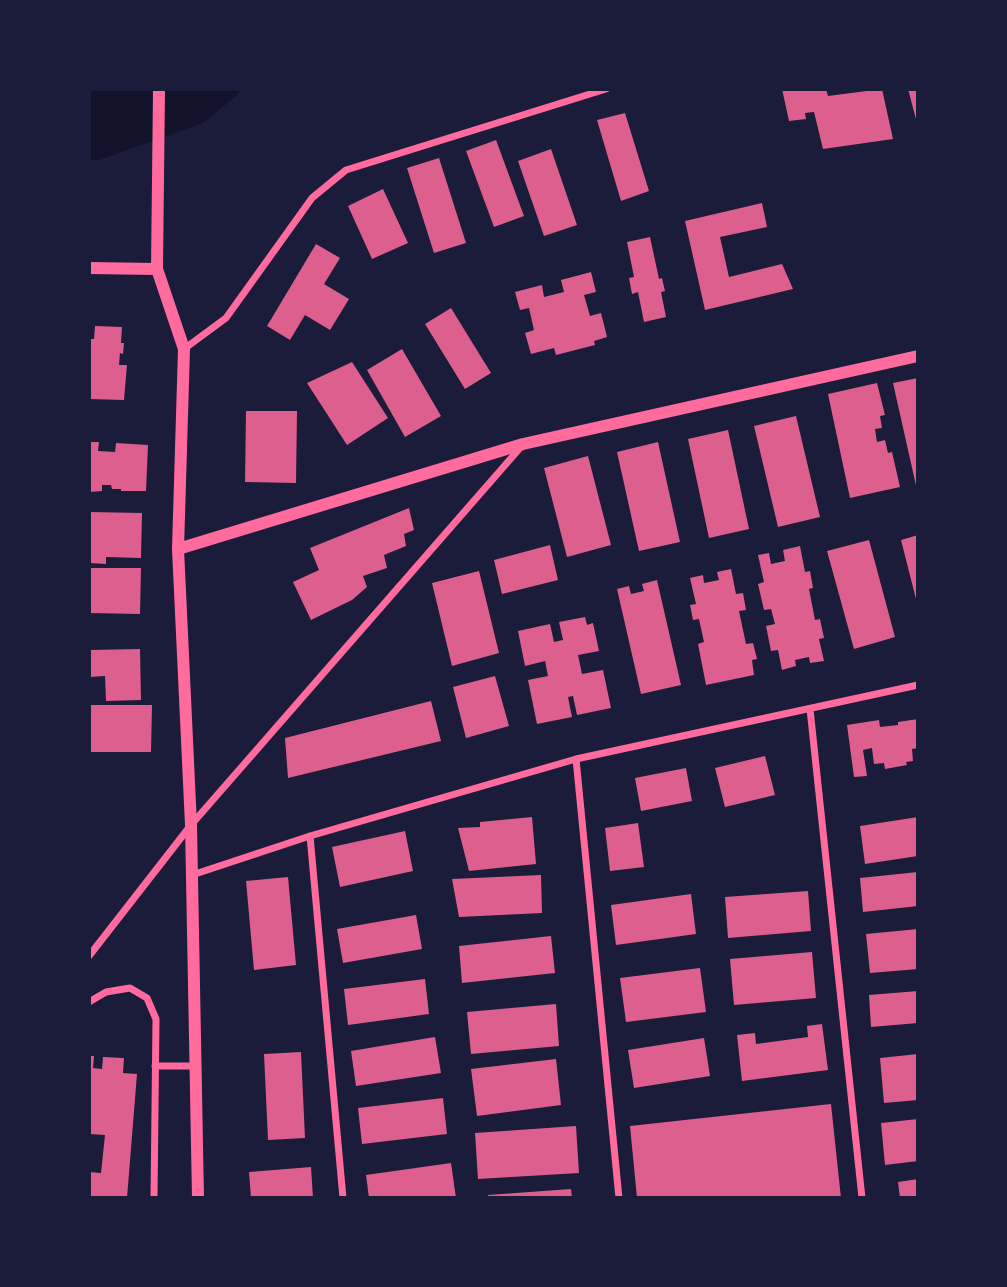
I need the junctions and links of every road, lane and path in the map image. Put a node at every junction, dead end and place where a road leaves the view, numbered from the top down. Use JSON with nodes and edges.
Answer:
{"nodes":[{"id":1,"x":159,"y":89,"type":"edge"},
{"id":2,"x":606,"y":89,"type":"edge"},
{"id":3,"x":89,"y":268,"type":"edge"},
{"id":4,"x":157,"y":269,"type":"junction"},
{"id":5,"x":184,"y":349,"type":"junction"},
{"id":6,"x":918,"y":356,"type":"edge"},
{"id":7,"x":523,"y":444,"type":"junction"},
{"id":8,"x":178,"y":549,"type":"junction"},
{"id":9,"x":918,"y":685,"type":"edge"},
{"id":10,"x":810,"y":709,"type":"junction"},
{"id":11,"x":576,"y":760,"type":"junction"},
{"id":12,"x":191,"y":825,"type":"junction"},
{"id":13,"x":310,"y":836,"type":"junction"},
{"id":14,"x":192,"y":875,"type":"junction"},
{"id":15,"x":89,"y":956,"type":"edge"},
{"id":16,"x":89,"y":1003,"type":"edge"},
{"id":17,"x":155,"y":1066,"type":"junction"},
{"id":18,"x":195,"y":1066,"type":"junction"},
{"id":19,"x":154,"y":1198,"type":"edge"},
{"id":20,"x":198,"y":1198,"type":"edge"},
{"id":21,"x":343,"y":1198,"type":"edge"},
{"id":22,"x":619,"y":1198,"type":"edge"},
{"id":23,"x":862,"y":1198,"type":"edge"}],
"edges":[{"from":1,"to":4,"type":"street"},
{"from":2,"to":5,"type":"street"},
{"from":3,"to":4,"type":"street"},
{"from":4,"to":5,"type":"street"},
{"from":5,"to":8,"type":"street"},
{"from":6,"to":7,"type":"street"},
{"from":7,"to":8,"type":"street"},
{"from":7,"to":12,"type":"street"},
{"from":8,"to":12,"type":"street"},
{"from":9,"to":10,"type":"street"},
{"from":10,"to":11,"type":"street"},
{"from":10,"to":23,"type":"street"},
{"from":11,"to":13,"type":"street"},
{"from":11,"to":22,"type":"street"},
{"from":12,"to":14,"type":"street"},
{"from":12,"to":15,"type":"street"},
{"from":13,"to":14,"type":"street"},
{"from":13,"to":21,"type":"street"},
{"from":14,"to":18,"type":"street"},
{"from":16,"to":17,"type":"street"},
{"from":17,"to":18,"type":"street"},
{"from":17,"to":19,"type":"street"},
{"from":18,"to":20,"type":"street"}]}
